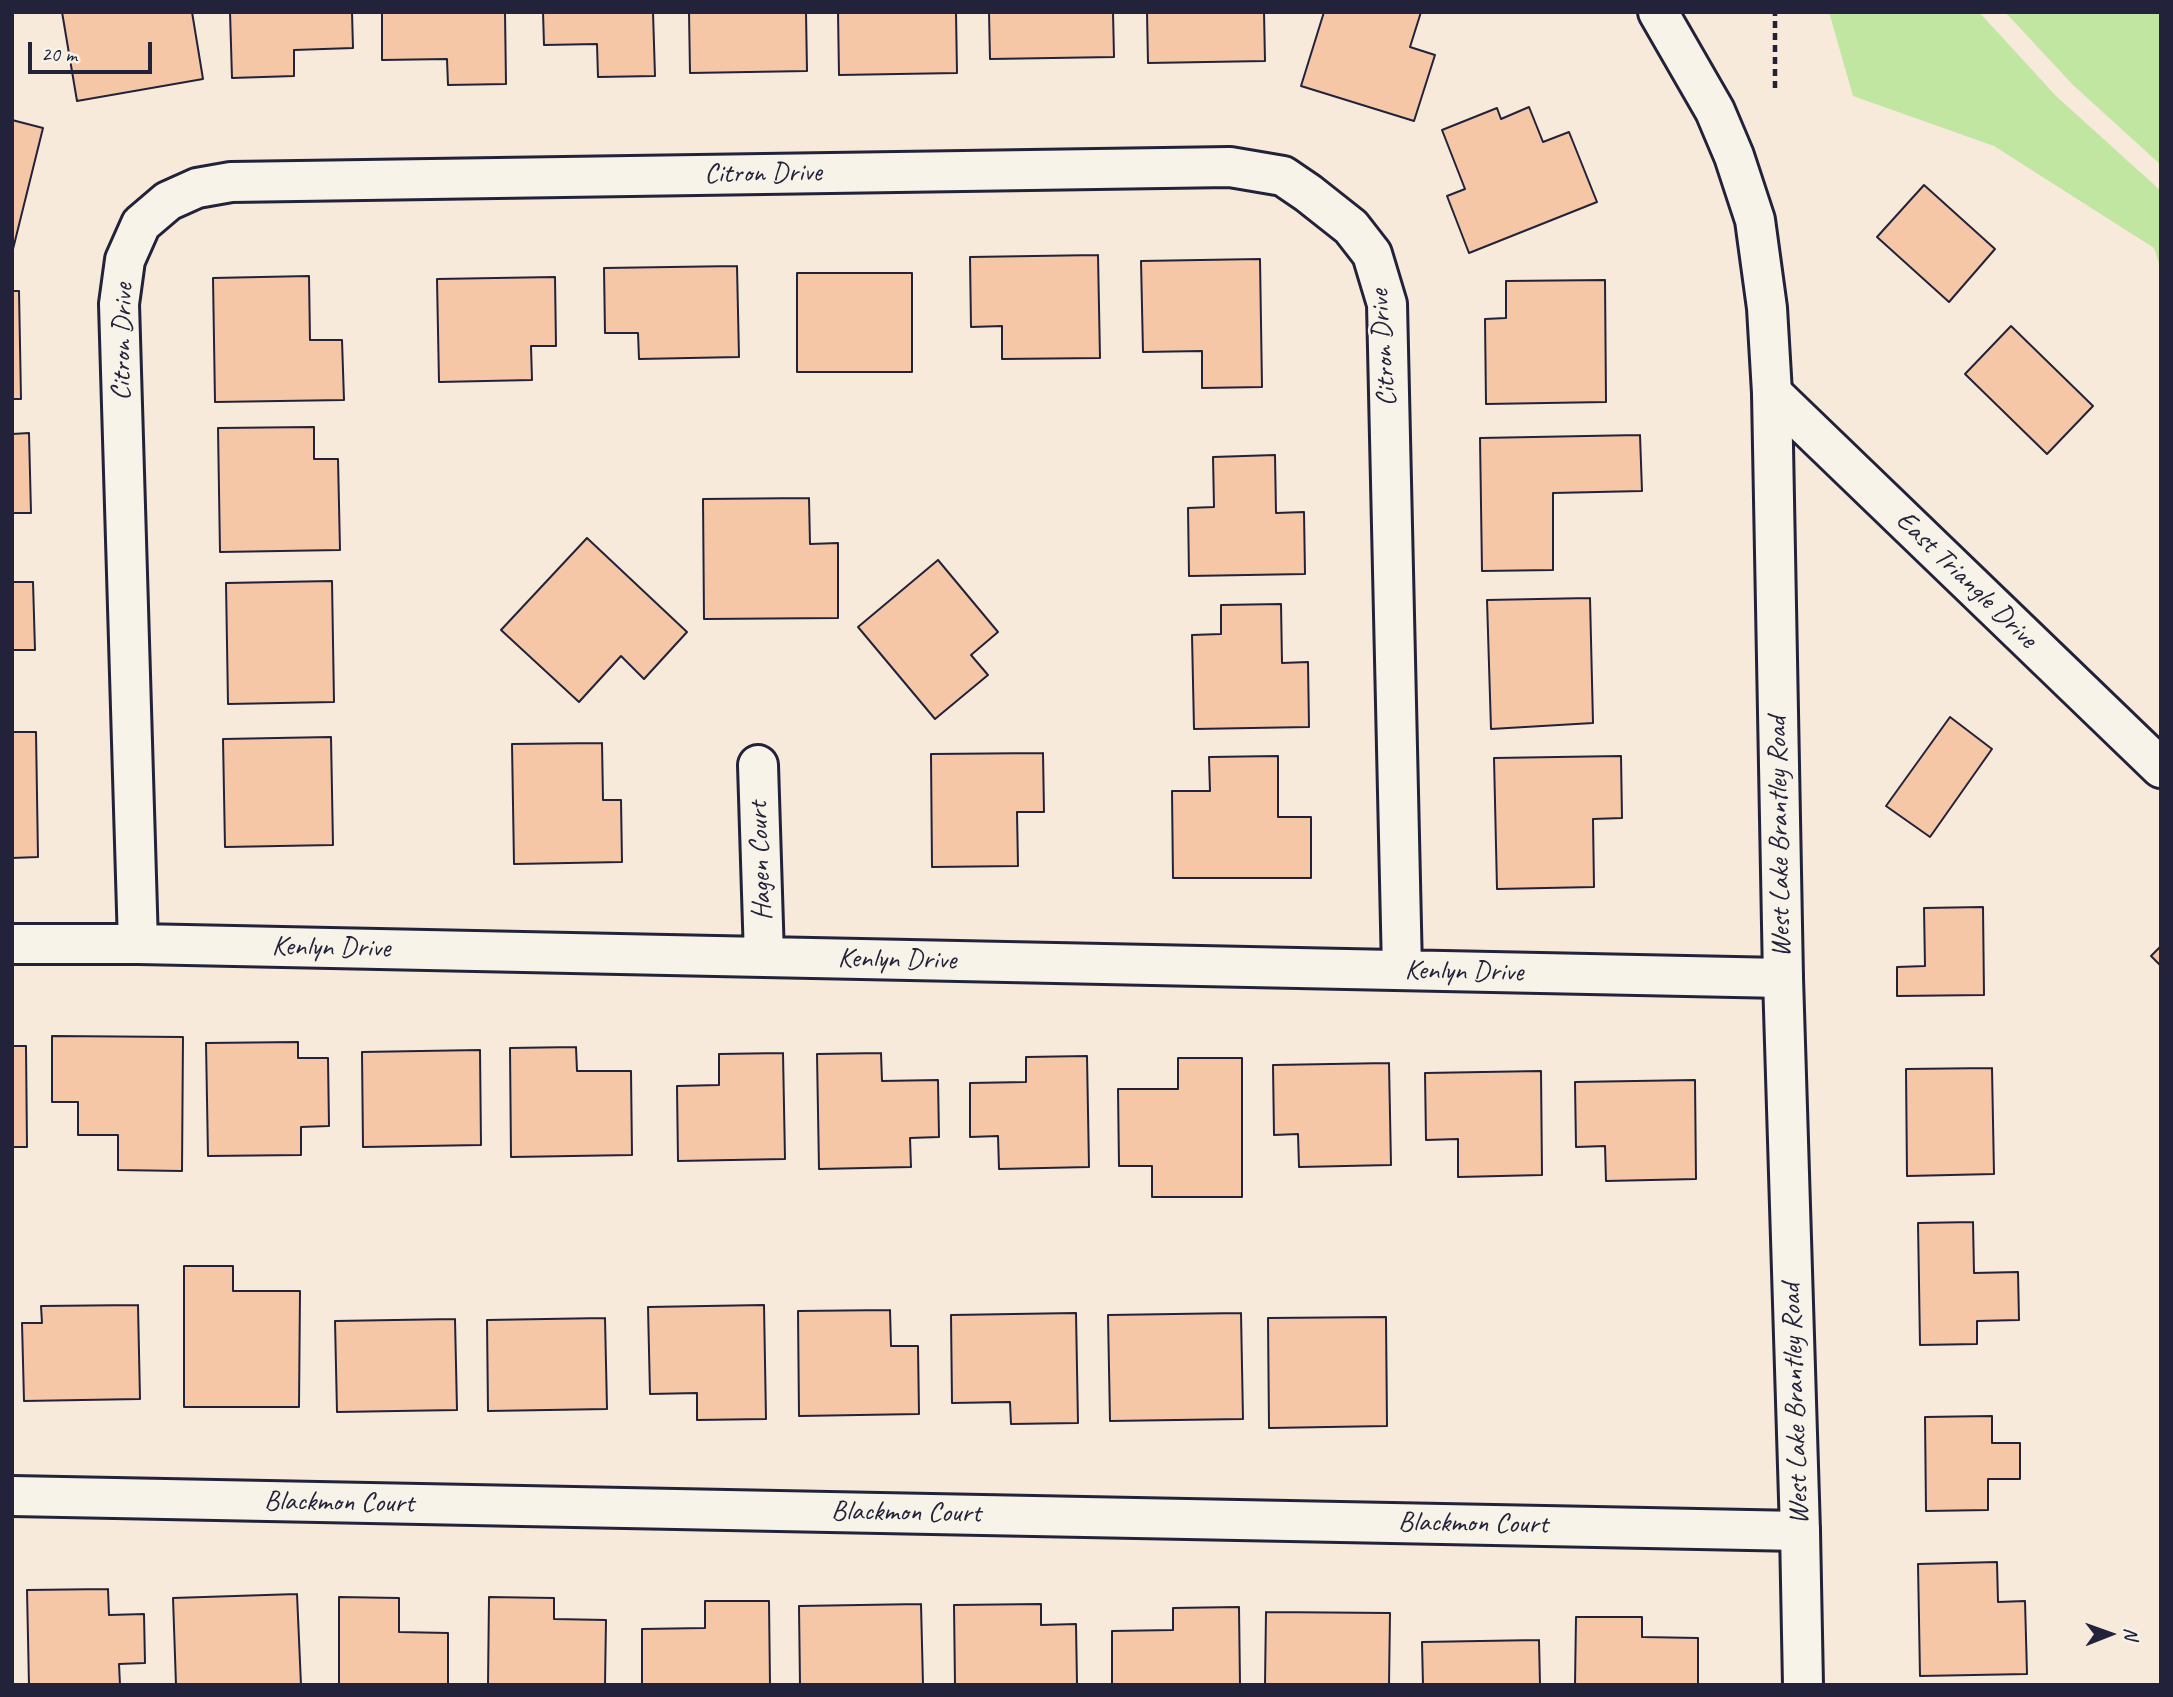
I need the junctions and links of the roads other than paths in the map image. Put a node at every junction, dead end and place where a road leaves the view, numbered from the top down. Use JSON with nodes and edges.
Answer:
{"nodes":[{"id":1,"x":1658,"y":12,"type":"edge"},
{"id":2,"x":1772,"y":393,"type":"junction"},
{"id":3,"x":758,"y":765,"type":"dead end"},
{"id":4,"x":2161,"y":768,"type":"edge"},
{"id":5,"x":12,"y":944,"type":"edge"},
{"id":6,"x":138,"y":944,"type":"junction"},
{"id":7,"x":764,"y":957,"type":"junction"},
{"id":8,"x":1402,"y":970,"type":"junction"},
{"id":9,"x":1783,"y":978,"type":"junction"},
{"id":10,"x":12,"y":1496,"type":"edge"},
{"id":11,"x":1800,"y":1531,"type":"junction"},
{"id":12,"x":1803,"y":1685,"type":"edge"}],
"edges":[{"from":1,"to":2,"type":"street","name":"West Lake Brantley Road"},
{"from":2,"to":4,"type":"street","name":"East Triangle Drive"},
{"from":2,"to":9,"type":"street","name":"West Lake Brantley Road"},
{"from":3,"to":7,"type":"street","name":"Hagen Court"},
{"from":5,"to":6,"type":"street","name":"Kenlyn Drive"},
{"from":6,"to":7,"type":"street","name":"Kenlyn Drive"},
{"from":6,"to":8,"type":"street","name":"Citron Drive"},
{"from":7,"to":8,"type":"street","name":"Kenlyn Drive"},
{"from":8,"to":9,"type":"street","name":"Kenlyn Drive"},
{"from":9,"to":11,"type":"street","name":"West Lake Brantley Road"},
{"from":10,"to":11,"type":"street","name":"Blackmon Court"},
{"from":11,"to":12,"type":"street","name":"West Lake Brantley Road"}]}
